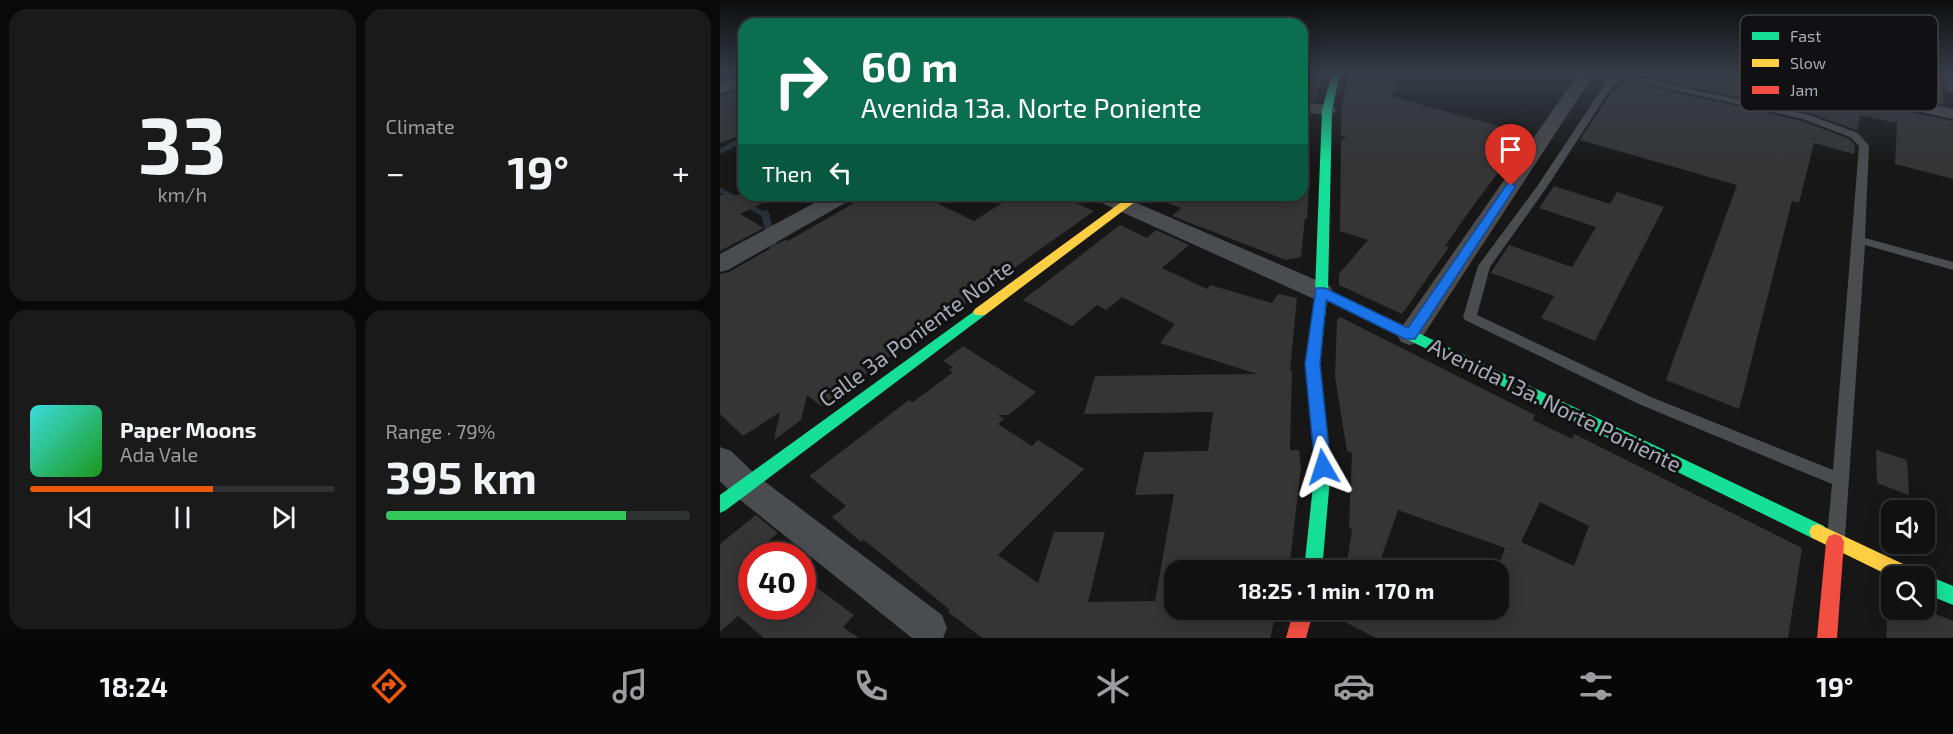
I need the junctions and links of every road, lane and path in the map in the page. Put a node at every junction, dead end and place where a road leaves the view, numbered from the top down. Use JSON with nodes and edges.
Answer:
{"nodes":[{"id":1,"x":1329,"y":104,"type":"edge"},
{"id":2,"x":1566,"y":104,"type":"edge"},
{"id":3,"x":1595,"y":104,"type":"edge"},
{"id":4,"x":1308,"y":108,"type":"edge"},
{"id":5,"x":1327,"y":110,"type":"junction"},
{"id":6,"x":1780,"y":111,"type":"edge"},
{"id":7,"x":1938,"y":111,"type":"edge"},
{"id":8,"x":1953,"y":114,"type":"edge"},
{"id":9,"x":834,"y":201,"type":"edge"},
{"id":10,"x":1131,"y":201,"type":"edge"},
{"id":11,"x":1859,"y":240,"type":"junction"},
{"id":12,"x":725,"y":262,"type":"edge"},
{"id":13,"x":1953,"y":266,"type":"edge"},
{"id":14,"x":1321,"y":291,"type":"junction"},
{"id":15,"x":1410,"y":335,"type":"junction"},
{"id":16,"x":720,"y":460,"type":"edge"},
{"id":17,"x":1840,"y":480,"type":"junction"},
{"id":18,"x":732,"y":495,"type":"edge"},
{"id":19,"x":1835,"y":542,"type":"junction"},
{"id":20,"x":1314,"y":560,"type":"edge"},
{"id":21,"x":1887,"y":566,"type":"edge"},
{"id":22,"x":1935,"y":588,"type":"edge"},
{"id":23,"x":1953,"y":596,"type":"edge"},
{"id":24,"x":1301,"y":620,"type":"edge"},
{"id":25,"x":929,"y":628,"type":"dead end"},
{"id":26,"x":1296,"y":638,"type":"edge"},
{"id":27,"x":1827,"y":638,"type":"edge"}],
"edges":[{"from":1,"to":5,"type":"street"},
{"from":2,"to":15,"type":"street"},
{"from":3,"to":17,"type":"lane"},
{"from":4,"to":5,"type":"street"},
{"from":5,"to":14,"type":"street"},
{"from":6,"to":11,"type":"lane"},
{"from":7,"to":8,"type":"street"},
{"from":9,"to":12,"type":"street"},
{"from":10,"to":14,"type":"street","name":"Avenida 13a. Norte Poniente"},
{"from":10,"to":18,"type":"street","name":"Calle 3a Poniente Norte"},
{"from":11,"to":13,"type":"lane"},
{"from":11,"to":17,"type":"lane"},
{"from":14,"to":15,"type":"street","name":"Avenida 13a. Norte Poniente"},
{"from":14,"to":20,"type":"street"},
{"from":15,"to":19,"type":"street","name":"Avenida 13a. Norte Poniente"},
{"from":16,"to":18,"type":"street"},
{"from":17,"to":19,"type":"lane"},
{"from":18,"to":25,"type":"street"},
{"from":19,"to":21,"type":"street","name":"Avenida 13a. Norte Poniente"},
{"from":19,"to":27,"type":"street"},
{"from":22,"to":23,"type":"street"},
{"from":24,"to":26,"type":"street"}]}
